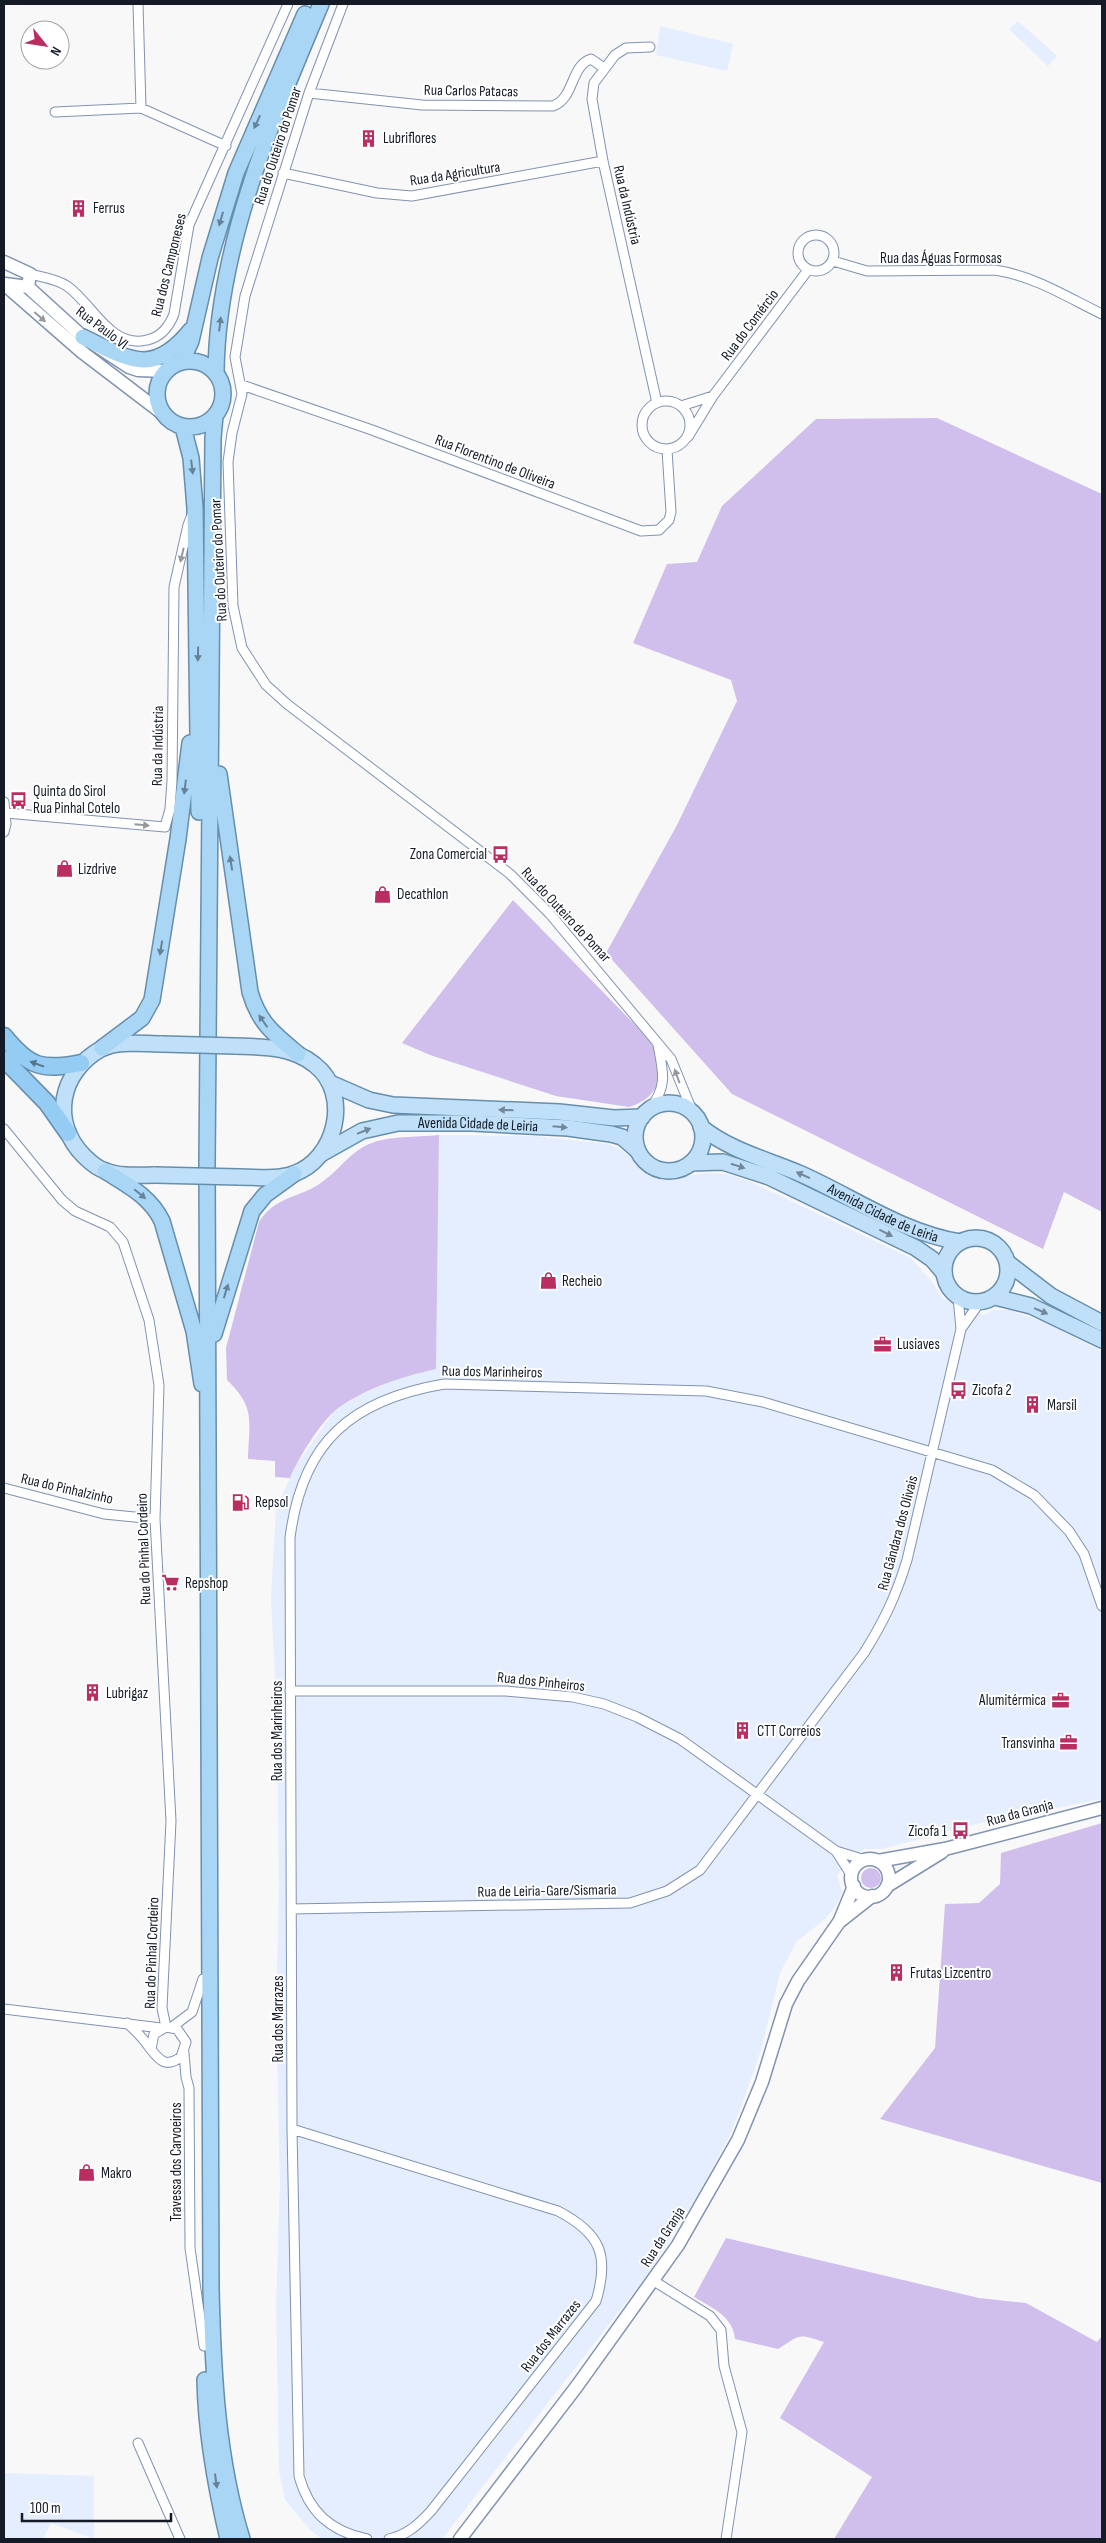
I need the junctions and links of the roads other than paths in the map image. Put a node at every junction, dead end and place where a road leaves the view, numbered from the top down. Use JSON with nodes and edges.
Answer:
{"nodes":[{"id":1,"x":138,"y":4,"type":"edge"},
{"id":2,"x":288,"y":4,"type":"edge"},
{"id":3,"x":310,"y":4,"type":"edge"},
{"id":4,"x":321,"y":4,"type":"edge"},
{"id":5,"x":343,"y":4,"type":"edge"},
{"id":6,"x":650,"y":47,"type":"dead end"},
{"id":7,"x":604,"y":68,"type":"junction"},
{"id":8,"x":309,"y":93,"type":"junction"},
{"id":9,"x":141,"y":108,"type":"junction"},
{"id":10,"x":55,"y":112,"type":"dead end"},
{"id":11,"x":226,"y":146,"type":"junction"},
{"id":12,"x":603,"y":161,"type":"junction"},
{"id":13,"x":283,"y":174,"type":"junction"},
{"id":14,"x":833,"y":261,"type":"junction"},
{"id":15,"x":4,"y":262,"type":"edge"},
{"id":16,"x":808,"y":270,"type":"junction"},
{"id":17,"x":29,"y":281,"type":"junction"},
{"id":18,"x":4,"y":284,"type":"edge"},
{"id":19,"x":1102,"y":314,"type":"edge"},
{"id":20,"x":195,"y":324,"type":"junction"},
{"id":21,"x":83,"y":337,"type":"junction"},
{"id":22,"x":182,"y":362,"type":"junction"},
{"id":23,"x":166,"y":371,"type":"junction"},
{"id":24,"x":216,"y":373,"type":"junction"},
{"id":25,"x":242,"y":385,"type":"junction"},
{"id":26,"x":713,"y":396,"type":"junction"},
{"id":27,"x":657,"y":403,"type":"junction"},
{"id":28,"x":681,"y":406,"type":"junction"},
{"id":29,"x":162,"y":413,"type":"junction"},
{"id":30,"x":215,"y":416,"type":"junction"},
{"id":31,"x":183,"y":427,"type":"junction"},
{"id":32,"x":688,"y":437,"type":"junction"},
{"id":33,"x":667,"y":450,"type":"junction"},
{"id":34,"x":195,"y":508,"type":"junction"},
{"id":35,"x":211,"y":630,"type":"junction"},
{"id":36,"x":197,"y":687,"type":"junction"},
{"id":37,"x":4,"y":802,"type":"edge"},
{"id":38,"x":6,"y":813,"type":"junction"},
{"id":39,"x":4,"y":832,"type":"edge"},
{"id":40,"x":4,"y":1036,"type":"edge"},
{"id":41,"x":657,"y":1042,"type":"junction"},
{"id":42,"x":102,"y":1048,"type":"junction"},
{"id":43,"x":298,"y":1054,"type":"junction"},
{"id":44,"x":4,"y":1058,"type":"edge"},
{"id":45,"x":81,"y":1063,"type":"junction"},
{"id":46,"x":330,"y":1083,"type":"junction"},
{"id":47,"x":646,"y":1113,"type":"junction"},
{"id":48,"x":693,"y":1113,"type":"junction"},
{"id":49,"x":701,"y":1126,"type":"junction"},
{"id":50,"x":4,"y":1129,"type":"edge"},
{"id":51,"x":68,"y":1133,"type":"junction"},
{"id":52,"x":637,"y":1150,"type":"junction"},
{"id":53,"x":321,"y":1154,"type":"junction"},
{"id":54,"x":691,"y":1163,"type":"junction"},
{"id":55,"x":105,"y":1171,"type":"junction"},
{"id":56,"x":294,"y":1174,"type":"junction"},
{"id":57,"x":960,"y":1242,"type":"junction"},
{"id":58,"x":1008,"y":1263,"type":"junction"},
{"id":59,"x":944,"y":1273,"type":"junction"},
{"id":60,"x":958,"y":1297,"type":"junction"},
{"id":61,"x":995,"y":1297,"type":"junction"},
{"id":62,"x":980,"y":1302,"type":"junction"},
{"id":63,"x":1064,"y":1304,"type":"junction"},
{"id":64,"x":1102,"y":1314,"type":"edge"},
{"id":65,"x":1102,"y":1323,"type":"edge"},
{"id":66,"x":961,"y":1329,"type":"junction"},
{"id":67,"x":1102,"y":1340,"type":"edge"},
{"id":68,"x":209,"y":1355,"type":"junction"},
{"id":69,"x":202,"y":1384,"type":"junction"},
{"id":70,"x":932,"y":1451,"type":"junction"},
{"id":71,"x":4,"y":1488,"type":"edge"},
{"id":72,"x":154,"y":1520,"type":"junction"},
{"id":73,"x":1102,"y":1606,"type":"edge"},
{"id":74,"x":290,"y":1691,"type":"junction"},
{"id":75,"x":757,"y":1793,"type":"junction"},
{"id":76,"x":1102,"y":1808,"type":"edge"},
{"id":77,"x":945,"y":1850,"type":"junction"},
{"id":78,"x":836,"y":1851,"type":"junction"},
{"id":79,"x":865,"y":1860,"type":"junction"},
{"id":80,"x":878,"y":1861,"type":"junction"},
{"id":81,"x":853,"y":1881,"type":"junction"},
{"id":82,"x":887,"y":1886,"type":"junction"},
{"id":83,"x":872,"y":1896,"type":"junction"},
{"id":84,"x":291,"y":1909,"type":"junction"},
{"id":85,"x":839,"y":1922,"type":"junction"},
{"id":86,"x":203,"y":1979,"type":"junction"},
{"id":87,"x":4,"y":2010,"type":"edge"},
{"id":88,"x":127,"y":2023,"type":"junction"},
{"id":89,"x":166,"y":2028,"type":"junction"},
{"id":90,"x":151,"y":2049,"type":"junction"},
{"id":91,"x":184,"y":2053,"type":"junction"},
{"id":92,"x":170,"y":2062,"type":"junction"},
{"id":93,"x":186,"y":2077,"type":"junction"},
{"id":94,"x":292,"y":2128,"type":"junction"},
{"id":95,"x":654,"y":2280,"type":"junction"},
{"id":96,"x":204,"y":2346,"type":"junction"},
{"id":97,"x":138,"y":2443,"type":"dead end"},
{"id":98,"x":180,"y":2539,"type":"edge"},
{"id":99,"x":228,"y":2539,"type":"edge"},
{"id":100,"x":242,"y":2539,"type":"edge"},
{"id":101,"x":367,"y":2539,"type":"edge"},
{"id":102,"x":389,"y":2539,"type":"edge"},
{"id":103,"x":460,"y":2539,"type":"edge"},
{"id":104,"x":726,"y":2539,"type":"edge"}],
"edges":[{"from":1,"to":9,"type":"street"},
{"from":2,"to":11,"type":"street","name":"Rua dos Camponeses"},
{"from":3,"to":20,"type":"highway","one_way":true},
{"from":24,"to":4,"type":"highway","one_way":true},
{"from":5,"to":8,"type":"street","name":"Rua do Outeiro do Pomar"},
{"from":6,"to":7,"type":"street","name":"Rua da Indústria"},
{"from":7,"to":8,"type":"street","name":"Rua Carlos Patacas"},
{"from":7,"to":12,"type":"street","name":"Rua da Indústria"},
{"from":8,"to":13,"type":"street","name":"Rua do Outeiro do Pomar"},
{"from":9,"to":10,"type":"street"},
{"from":9,"to":11,"type":"street"},
{"from":11,"to":17,"type":"street","name":"Rua dos Camponeses"},
{"from":12,"to":13,"type":"street","name":"Rua da Agricultura"},
{"from":12,"to":27,"type":"street","name":"Rua da Indústria"},
{"from":13,"to":25,"type":"street","name":"Rua do Outeiro do Pomar"},
{"from":14,"to":16,"type":"street"},
{"from":14,"to":16,"type":"street"},
{"from":14,"to":19,"type":"street","name":"Rua das Águas Formosas"},
{"from":15,"to":17,"type":"main road","name":"Rua Paulo VI"},
{"from":16,"to":26,"type":"street","name":"Rua do Comércio"},
{"from":17,"to":18,"type":"main road"},
{"from":17,"to":21,"type":"main road","name":"Rua Paulo VI"},
{"from":18,"to":29,"type":"main road","one_way":true},
{"from":20,"to":21,"type":"highway"},
{"from":20,"to":22,"type":"highway"},
{"from":21,"to":23,"type":"main road","name":"Rua Paulo VI"},
{"from":22,"to":23,"type":"highway"},
{"from":22,"to":24,"type":"highway"},
{"from":23,"to":29,"type":"highway"},
{"from":24,"to":30,"type":"highway"},
{"from":25,"to":33,"type":"street","name":"Rua Florentino de Oliveira"},
{"from":25,"to":41,"type":"street","name":"Rua do Outeiro do Pomar"},
{"from":26,"to":28,"type":"street"},
{"from":26,"to":32,"type":"street","name":"Rua do Comércio"},
{"from":27,"to":28,"type":"street"},
{"from":27,"to":33,"type":"street"},
{"from":28,"to":32,"type":"street"},
{"from":29,"to":31,"type":"highway"},
{"from":30,"to":31,"type":"highway"},
{"from":30,"to":35,"type":"highway"},
{"from":31,"to":34,"type":"highway","one_way":true},
{"from":32,"to":33,"type":"street"},
{"from":34,"to":36,"type":"highway","one_way":true},
{"from":34,"to":38,"type":"street","name":"Rua da Indústria"},
{"from":43,"to":35,"type":"highway","one_way":true},
{"from":35,"to":68,"type":"highway"},
{"from":36,"to":42,"type":"highway","one_way":true},
{"from":36,"to":69,"type":"highway"},
{"from":37,"to":38,"type":"street"},
{"from":38,"to":39,"type":"street"},
{"from":45,"to":40,"type":"highway","one_way":true},
{"from":41,"to":47,"type":"street"},
{"from":48,"to":41,"type":"street","name":"Rua do Outeiro do Pomar","one_way":true},
{"from":42,"to":43,"type":"main road","bridge":true},
{"from":42,"to":45,"type":"main road"},
{"from":43,"to":46,"type":"main road"},
{"from":44,"to":51,"type":"highway"},
{"from":45,"to":51,"type":"main road"},
{"from":47,"to":46,"type":"main road","name":"Avenida Cidade de Leiria","one_way":true},
{"from":46,"to":53,"type":"main road"},
{"from":47,"to":48,"type":"main road"},
{"from":47,"to":52,"type":"main road"},
{"from":48,"to":49,"type":"main road"},
{"from":49,"to":54,"type":"main road"},
{"from":57,"to":49,"type":"main road","name":"Avenida Cidade de Leiria","one_way":true},
{"from":50,"to":72,"type":"street","name":"Rua do Pinhal Cordeiro"},
{"from":51,"to":55,"type":"main road"},
{"from":53,"to":52,"type":"main road","name":"Avenida Cidade de Leiria","one_way":true},
{"from":52,"to":54,"type":"main road"},
{"from":53,"to":56,"type":"main road"},
{"from":54,"to":59,"type":"main road","name":"Avenida Cidade de Leiria","one_way":true},
{"from":55,"to":56,"type":"main road","bridge":true},
{"from":55,"to":69,"type":"highway","one_way":true},
{"from":68,"to":56,"type":"highway","one_way":true},
{"from":57,"to":58,"type":"main road"},
{"from":57,"to":59,"type":"main road"},
{"from":58,"to":61,"type":"main road"},
{"from":58,"to":63,"type":"main road"},
{"from":59,"to":60,"type":"main road"},
{"from":60,"to":62,"type":"main road"},
{"from":60,"to":66,"type":"street","name":"Rua Gândara dos Olivais"},
{"from":61,"to":62,"type":"main road"},
{"from":61,"to":67,"type":"main road","one_way":true},
{"from":62,"to":66,"type":"street","name":"Rua Gândara dos Olivais"},
{"from":63,"to":64,"type":"main road"},
{"from":63,"to":65,"type":"main road"},
{"from":66,"to":70,"type":"street","name":"Rua Gândara dos Olivais"},
{"from":68,"to":100,"type":"highway"},
{"from":69,"to":86,"type":"highway"},
{"from":70,"to":73,"type":"street","name":"Rua dos Marinheiros"},
{"from":70,"to":74,"type":"street","name":"Rua dos Marinheiros"},
{"from":70,"to":75,"type":"street","name":"Rua Gândara dos Olivais"},
{"from":71,"to":72,"type":"street","name":"Rua do Pinhalzinho"},
{"from":72,"to":89,"type":"street","name":"Rua do Pinhal Cordeiro"},
{"from":74,"to":75,"type":"street","name":"Rua dos Pinheiros"},
{"from":74,"to":84,"type":"street","name":"Rua dos Marinheiros"},
{"from":75,"to":78,"type":"street","name":"Rua dos Pinheiros"},
{"from":75,"to":84,"type":"street","name":"Rua de Leiria-Gare/Sismaria"},
{"from":76,"to":77,"type":"main road","name":"Rua da Granja"},
{"from":77,"to":80,"type":"main road","name":"Rua da Granja"},
{"from":77,"to":82,"type":"main road","name":"Rua da Granja"},
{"from":78,"to":79,"type":"street","name":"Rua dos Pinheiros"},
{"from":78,"to":81,"type":"street","name":"Rua dos Pinheiros"},
{"from":79,"to":80,"type":"main road"},
{"from":79,"to":81,"type":"main road"},
{"from":80,"to":82,"type":"main road"},
{"from":81,"to":83,"type":"main road"},
{"from":81,"to":85,"type":"main road","name":"Rua da Granja"},
{"from":82,"to":83,"type":"main road"},
{"from":83,"to":85,"type":"main road","name":"Rua da Granja"},
{"from":84,"to":94,"type":"street","name":"Rua dos Marrazes"},
{"from":85,"to":95,"type":"main road","name":"Rua da Granja"},
{"from":86,"to":89,"type":"street"},
{"from":86,"to":96,"type":"highway"},
{"from":87,"to":88,"type":"street"},
{"from":88,"to":89,"type":"street"},
{"from":88,"to":90,"type":"street"},
{"from":89,"to":90,"type":"street"},
{"from":89,"to":91,"type":"street"},
{"from":90,"to":92,"type":"street"},
{"from":91,"to":92,"type":"street"},
{"from":91,"to":93,"type":"street","name":"Travessa dos Carvoeiros"},
{"from":92,"to":93,"type":"street"},
{"from":93,"to":96,"type":"street","name":"Travessa dos Carvoeiros"},
{"from":94,"to":101,"type":"street","name":"Rua dos Marrazes"},
{"from":94,"to":102,"type":"street","name":"Rua dos Marrazes"},
{"from":95,"to":103,"type":"main road","name":"Rua da Granja"},
{"from":95,"to":104,"type":"street"},
{"from":96,"to":99,"type":"highway","one_way":true},
{"from":97,"to":98,"type":"street"}]}
